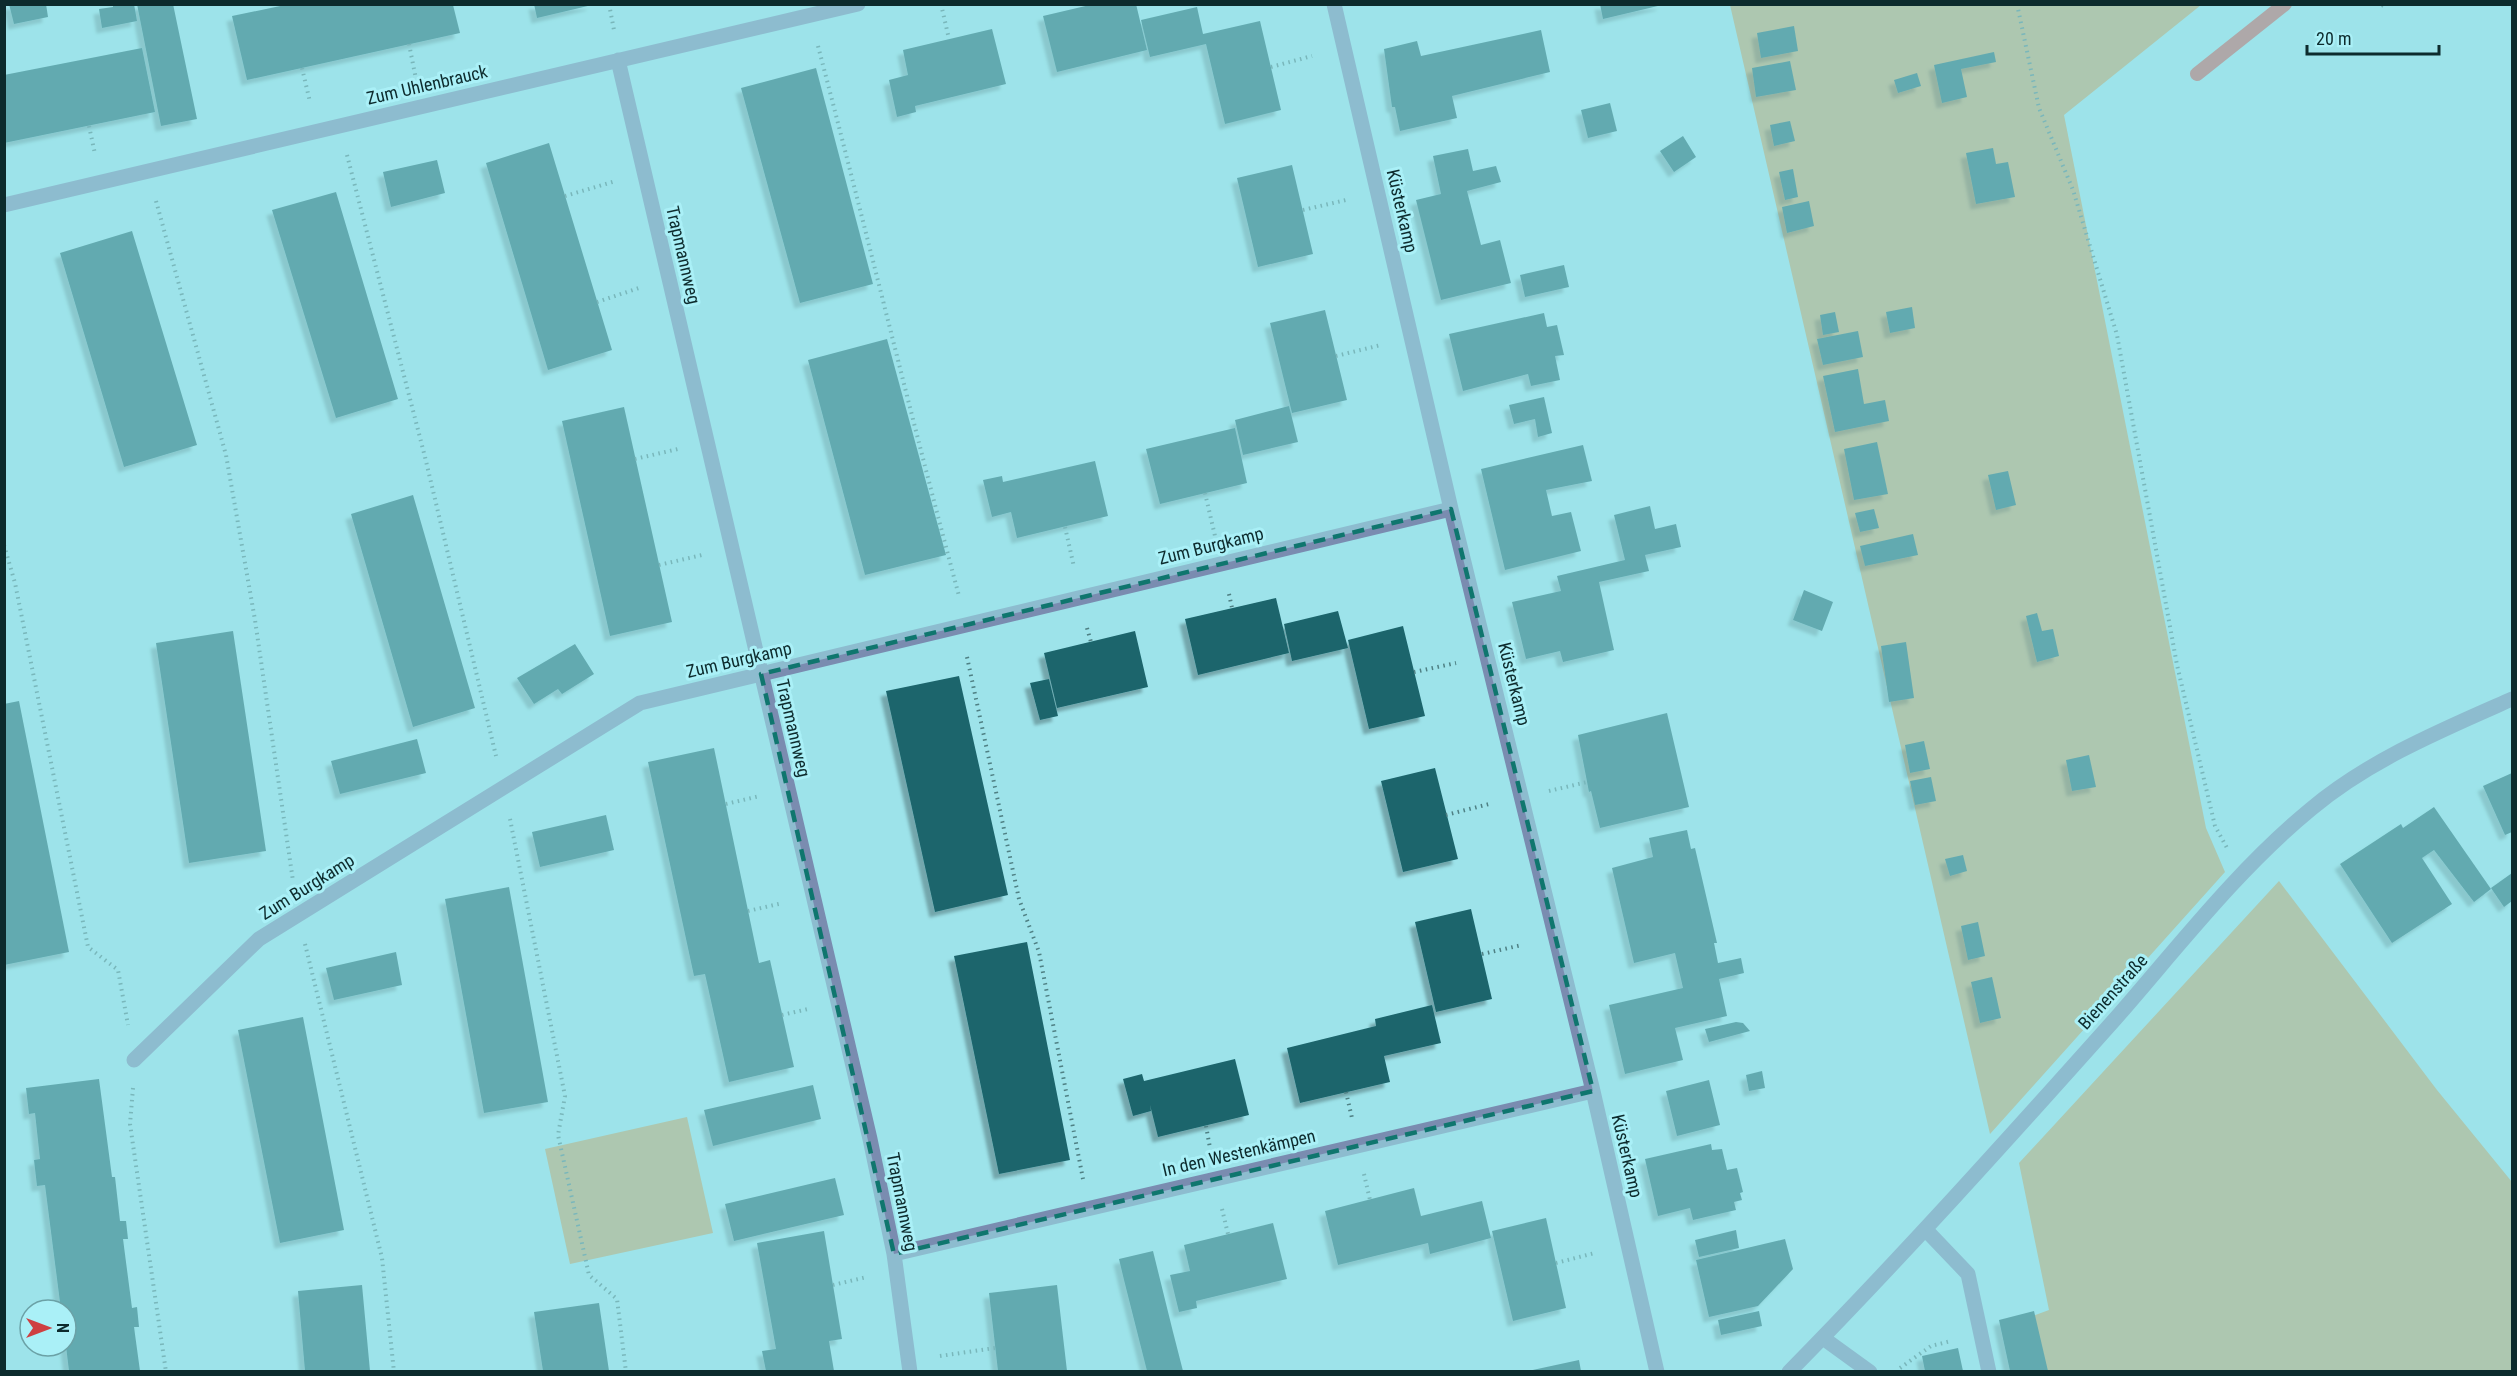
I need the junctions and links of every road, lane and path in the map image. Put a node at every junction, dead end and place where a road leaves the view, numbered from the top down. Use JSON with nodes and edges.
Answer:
{"nodes":[{"id":1,"x":609,"y":4,"type":"edge"},
{"id":2,"x":858,"y":4,"type":"edge"},
{"id":3,"x":941,"y":4,"type":"edge"},
{"id":4,"x":1334,"y":4,"type":"edge"},
{"id":5,"x":2017,"y":4,"type":"edge"},
{"id":6,"x":616,"y":39,"type":"dead end"},
{"id":7,"x":949,"y":39,"type":"dead end"},
{"id":8,"x":409,"y":44,"type":"dead end"},
{"id":9,"x":1312,"y":56,"type":"dead end"},
{"id":10,"x":618,"y":60,"type":"junction"},
{"id":11,"x":1270,"y":67,"type":"dead end"},
{"id":12,"x":302,"y":68,"type":"dead end"},
{"id":13,"x":417,"y":86,"type":"dead end"},
{"id":14,"x":312,"y":112,"type":"dead end"},
{"id":15,"x":89,"y":126,"type":"dead end"},
{"id":16,"x":340,"y":126,"type":"junction"},
{"id":17,"x":96,"y":163,"type":"dead end"},
{"id":18,"x":148,"y":171,"type":"junction"},
{"id":19,"x":622,"y":180,"type":"dead end"},
{"id":20,"x":565,"y":196,"type":"dead end"},
{"id":21,"x":1346,"y":200,"type":"dead end"},
{"id":22,"x":4,"y":205,"type":"edge"},
{"id":23,"x":1303,"y":210,"type":"dead end"},
{"id":24,"x":647,"y":285,"type":"dead end"},
{"id":25,"x":597,"y":302,"type":"dead end"},
{"id":26,"x":1381,"y":345,"type":"dead end"},
{"id":27,"x":1336,"y":356,"type":"dead end"},
{"id":28,"x":685,"y":447,"type":"dead end"},
{"id":29,"x":635,"y":459,"type":"dead end"},
{"id":30,"x":1205,"y":493,"type":"dead end"},
{"id":31,"x":1451,"y":508,"type":"junction"},
{"id":32,"x":1065,"y":527,"type":"dead end"},
{"id":33,"x":4,"y":545,"type":"edge"},
{"id":34,"x":1217,"y":546,"type":"dead end"},
{"id":35,"x":709,"y":553,"type":"dead end"},
{"id":36,"x":659,"y":566,"type":"dead end"},
{"id":37,"x":1075,"y":569,"type":"dead end"},
{"id":38,"x":1456,"y":663,"type":"dead end"},
{"id":39,"x":1414,"y":672,"type":"dead end"},
{"id":40,"x":761,"y":674,"type":"junction"},
{"id":41,"x":2512,"y":699,"type":"edge"},
{"id":42,"x":1587,"y":782,"type":"dead end"},
{"id":43,"x":505,"y":788,"type":"junction"},
{"id":44,"x":1549,"y":791,"type":"dead end"},
{"id":45,"x":766,"y":795,"type":"dead end"},
{"id":46,"x":726,"y":804,"type":"dead end"},
{"id":47,"x":1489,"y":804,"type":"dead end"},
{"id":48,"x":1446,"y":814,"type":"dead end"},
{"id":49,"x":2242,"y":876,"type":"junction"},
{"id":50,"x":790,"y":901,"type":"dead end"},
{"id":51,"x":748,"y":911,"type":"dead end"},
{"id":52,"x":299,"y":915,"type":"junction"},
{"id":53,"x":1522,"y":945,"type":"dead end"},
{"id":54,"x":1482,"y":954,"type":"dead end"},
{"id":55,"x":815,"y":1007,"type":"dead end"},
{"id":56,"x":782,"y":1015,"type":"dead end"},
{"id":57,"x":134,"y":1060,"type":"junction"},
{"id":58,"x":1593,"y":1090,"type":"junction"},
{"id":59,"x":1346,"y":1092,"type":"dead end"},
{"id":60,"x":1206,"y":1126,"type":"dead end"},
{"id":61,"x":1354,"y":1127,"type":"dead end"},
{"id":62,"x":1211,"y":1153,"type":"dead end"},
{"id":63,"x":1362,"y":1166,"type":"dead end"},
{"id":64,"x":1220,"y":1199,"type":"dead end"},
{"id":65,"x":1370,"y":1200,"type":"dead end"},
{"id":66,"x":1926,"y":1230,"type":"junction"},
{"id":67,"x":1228,"y":1234,"type":"dead end"},
{"id":68,"x":1595,"y":1253,"type":"dead end"},
{"id":69,"x":894,"y":1254,"type":"junction"},
{"id":70,"x":1556,"y":1263,"type":"dead end"},
{"id":71,"x":876,"y":1275,"type":"dead end"},
{"id":72,"x":833,"y":1284,"type":"dead end"},
{"id":73,"x":1981,"y":1334,"type":"junction"},
{"id":74,"x":1822,"y":1338,"type":"junction"},
{"id":75,"x":995,"y":1348,"type":"dead end"},
{"id":76,"x":932,"y":1357,"type":"dead end"},
{"id":77,"x":166,"y":1371,"type":"edge"},
{"id":78,"x":394,"y":1371,"type":"edge"},
{"id":79,"x":626,"y":1371,"type":"edge"},
{"id":80,"x":910,"y":1371,"type":"edge"},
{"id":81,"x":1657,"y":1371,"type":"edge"},
{"id":82,"x":1790,"y":1371,"type":"edge"},
{"id":83,"x":1870,"y":1371,"type":"edge"},
{"id":84,"x":1895,"y":1371,"type":"edge"},
{"id":85,"x":1989,"y":1371,"type":"edge"}],
"edges":[{"from":1,"to":6,"type":"path"},
{"from":2,"to":10,"type":"street","name":"Zum Uhlenbrauck"},
{"from":3,"to":7,"type":"path"},
{"from":4,"to":31,"type":"street","name":"Küsterkamp"},
{"from":5,"to":49,"type":"path"},
{"from":8,"to":13,"type":"path"},
{"from":9,"to":11,"type":"path"},
{"from":10,"to":16,"type":"street","name":"Zum Uhlenbrauck"},
{"from":10,"to":40,"type":"street","name":"Trapmannweg"},
{"from":12,"to":14,"type":"path"},
{"from":15,"to":17,"type":"path"},
{"from":16,"to":18,"type":"street","name":"Zum Uhlenbrauck"},
{"from":16,"to":43,"type":"path"},
{"from":18,"to":22,"type":"street","name":"Zum Uhlenbrauck"},
{"from":18,"to":52,"type":"path"},
{"from":19,"to":20,"type":"path"},
{"from":21,"to":23,"type":"path"},
{"from":24,"to":25,"type":"path"},
{"from":26,"to":27,"type":"path"},
{"from":28,"to":29,"type":"path"},
{"from":30,"to":34,"type":"path"},
{"from":31,"to":40,"type":"street","name":"Zum Burgkamp"},
{"from":31,"to":58,"type":"street","name":"Küsterkamp"},
{"from":32,"to":37,"type":"path"},
{"from":33,"to":57,"type":"path"},
{"from":35,"to":36,"type":"path"},
{"from":38,"to":39,"type":"path"},
{"from":40,"to":43,"type":"street","name":"Zum Burgkamp"},
{"from":40,"to":69,"type":"street","name":"Trapmannweg"},
{"from":41,"to":49,"type":"street","name":"Bienenstraße"},
{"from":42,"to":44,"type":"path"},
{"from":43,"to":52,"type":"street","name":"Zum Burgkamp"},
{"from":43,"to":79,"type":"path"},
{"from":45,"to":46,"type":"path"},
{"from":47,"to":48,"type":"path"},
{"from":49,"to":66,"type":"street","name":"Bienenstraße"},
{"from":50,"to":51,"type":"path"},
{"from":52,"to":57,"type":"street","name":"Zum Burgkamp"},
{"from":52,"to":78,"type":"path"},
{"from":53,"to":54,"type":"path"},
{"from":55,"to":56,"type":"path"},
{"from":57,"to":77,"type":"path"},
{"from":58,"to":69,"type":"street","name":"In den Westenkämpen"},
{"from":58,"to":81,"type":"street","name":"Küsterkamp"},
{"from":59,"to":61,"type":"path"},
{"from":60,"to":62,"type":"path"},
{"from":63,"to":65,"type":"path"},
{"from":64,"to":67,"type":"path"},
{"from":66,"to":73,"type":"street"},
{"from":66,"to":74,"type":"street","name":"Bienenstraße"},
{"from":68,"to":70,"type":"path"},
{"from":69,"to":80,"type":"street","name":"Trapmannweg"},
{"from":71,"to":72,"type":"path"},
{"from":73,"to":84,"type":"path"},
{"from":73,"to":85,"type":"street"},
{"from":74,"to":82,"type":"street","name":"Bienenstraße"},
{"from":74,"to":83,"type":"street"},
{"from":75,"to":76,"type":"path"}]}
